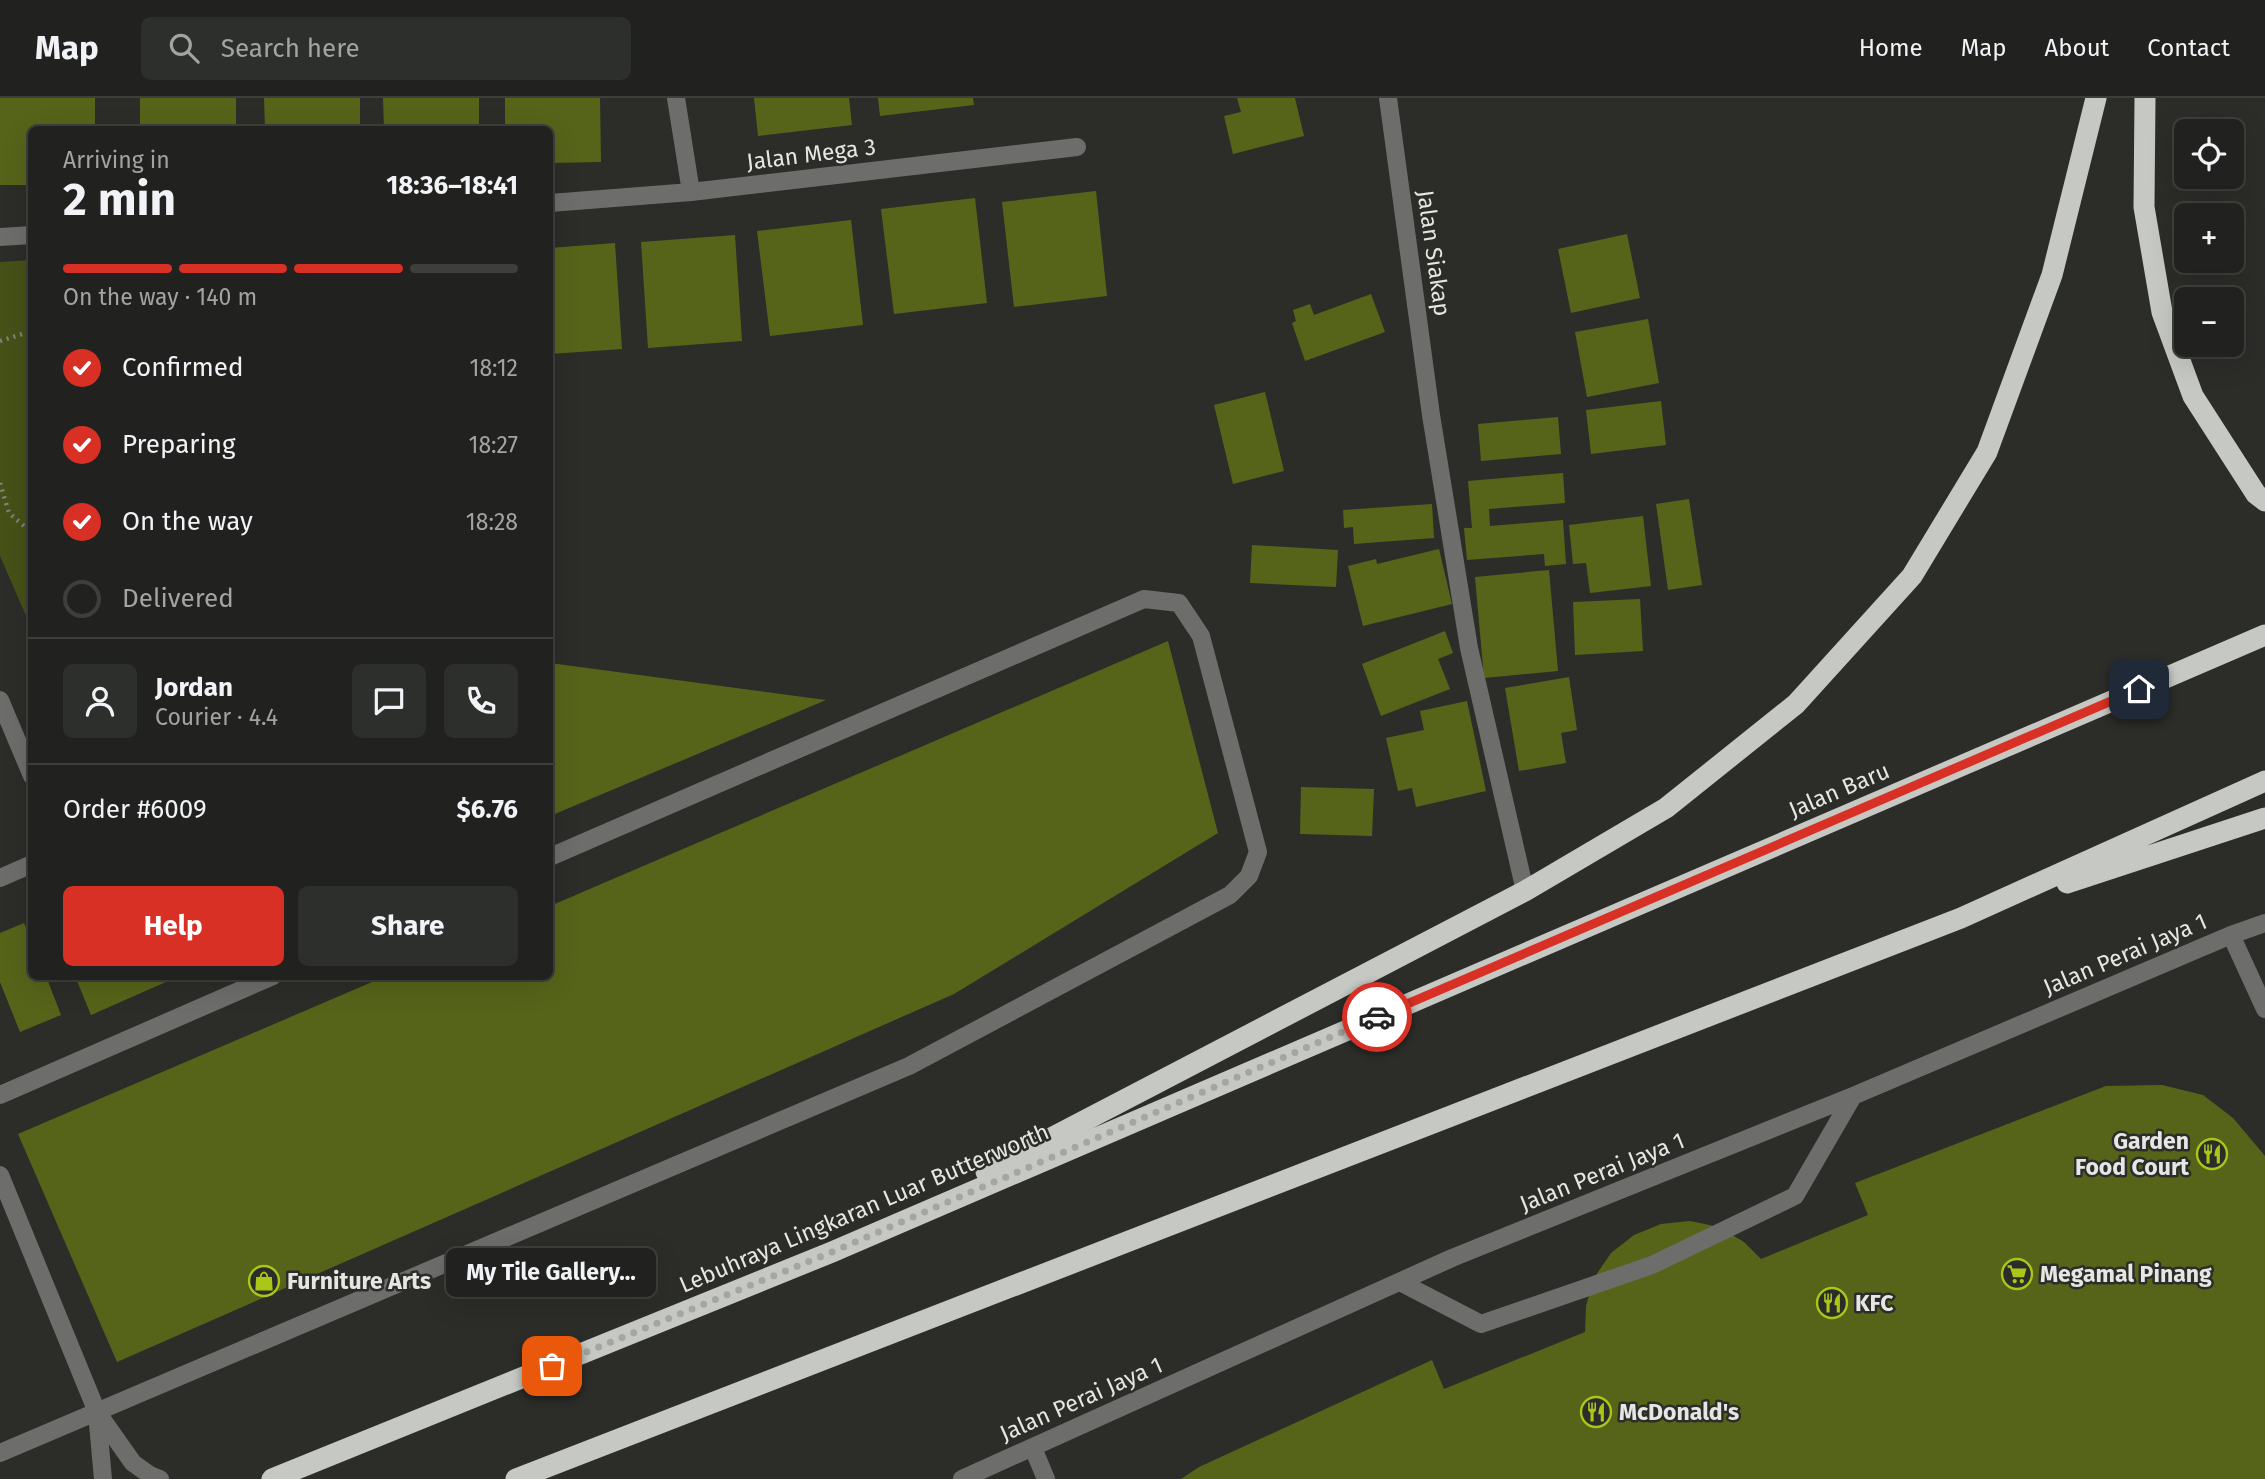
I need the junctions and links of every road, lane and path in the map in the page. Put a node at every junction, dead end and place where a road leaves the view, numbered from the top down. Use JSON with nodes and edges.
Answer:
{"nodes":[{"id":1,"x":676,"y":98,"type":"edge"},
{"id":2,"x":1388,"y":98,"type":"edge"},
{"id":3,"x":2096,"y":98,"type":"edge"},
{"id":4,"x":2145,"y":98,"type":"edge"},
{"id":5,"x":1077,"y":147,"type":"dead end"},
{"id":6,"x":691,"y":192,"type":"junction"},
{"id":7,"x":553,"y":203,"type":"edge"},
{"id":8,"x":28,"y":235,"type":"edge"},
{"id":9,"x":0,"y":237,"type":"edge"},
{"id":10,"x":28,"y":332,"type":"edge"},
{"id":11,"x":0,"y":341,"type":"edge"},
{"id":12,"x":0,"y":485,"type":"edge"},
{"id":13,"x":2265,"y":501,"type":"edge"},
{"id":14,"x":28,"y":530,"type":"edge"},
{"id":15,"x":2265,"y":635,"type":"edge"},
{"id":16,"x":0,"y":700,"type":"edge"},
{"id":17,"x":28,"y":766,"type":"edge"},
{"id":18,"x":2265,"y":781,"type":"edge"},
{"id":19,"x":2265,"y":818,"type":"edge"},
{"id":20,"x":553,"y":856,"type":"edge"},
{"id":21,"x":28,"y":866,"type":"edge"},
{"id":22,"x":0,"y":878,"type":"edge"},
{"id":23,"x":1525,"y":891,"type":"junction"},
{"id":24,"x":1961,"y":918,"type":"junction"},
{"id":25,"x":2265,"y":923,"type":"edge"},
{"id":26,"x":2231,"y":935,"type":"junction"},
{"id":27,"x":264,"y":980,"type":"edge"},
{"id":28,"x":1434,"y":993,"type":"joint"},
{"id":29,"x":2265,"y":1009,"type":"edge"},
{"id":30,"x":0,"y":1095,"type":"edge"},
{"id":31,"x":1853,"y":1096,"type":"junction"},
{"id":32,"x":0,"y":1175,"type":"edge"},
{"id":33,"x":832,"y":1252,"type":"junction"},
{"id":34,"x":1400,"y":1282,"type":"junction"},
{"id":35,"x":97,"y":1412,"type":"junction"},
{"id":36,"x":1033,"y":1448,"type":"junction"},
{"id":37,"x":0,"y":1453,"type":"edge"},
{"id":38,"x":103,"y":1479,"type":"edge"},
{"id":39,"x":160,"y":1479,"type":"edge"},
{"id":40,"x":272,"y":1479,"type":"edge"},
{"id":41,"x":516,"y":1479,"type":"edge"},
{"id":42,"x":962,"y":1479,"type":"edge"},
{"id":43,"x":1046,"y":1479,"type":"edge"}],
"edges":[{"from":1,"to":6,"type":"street"},
{"from":2,"to":23,"type":"street","name":"Jalan Siakap"},
{"from":3,"to":23,"type":"highway"},
{"from":4,"to":13,"type":"highway"},
{"from":5,"to":6,"type":"street","name":"Jalan Mega 3"},
{"from":6,"to":7,"type":"street","name":"Jalan Mega 3"},
{"from":8,"to":9,"type":"street"},
{"from":10,"to":11,"type":"path"},
{"from":12,"to":14,"type":"path"},
{"from":15,"to":28,"type":"highway","name":"Jalan Baru"},
{"from":16,"to":17,"type":"street"},
{"from":18,"to":24,"type":"highway"},
{"from":19,"to":24,"type":"highway"},
{"from":20,"to":35,"type":"street"},
{"from":21,"to":22,"type":"street"},
{"from":23,"to":33,"type":"highway"},
{"from":24,"to":41,"type":"highway"},
{"from":25,"to":26,"type":"street","name":"Jalan Perai Jaya 1"},
{"from":26,"to":29,"type":"street"},
{"from":26,"to":31,"type":"street","name":"Jalan Perai Jaya 1"},
{"from":27,"to":30,"type":"street"},
{"from":28,"to":33,"type":"highway","name":"Lebuhraya Lingkaran Luar Butterworth"},
{"from":31,"to":34,"type":"street","name":"Jalan Perai Jaya 1"},
{"from":31,"to":34,"type":"street"},
{"from":32,"to":35,"type":"street"},
{"from":33,"to":40,"type":"highway","name":"Lebuhraya Lingkaran Luar Butterworth"},
{"from":34,"to":36,"type":"street","name":"Jalan Perai Jaya 1"},
{"from":35,"to":37,"type":"street"},
{"from":35,"to":38,"type":"street"},
{"from":35,"to":39,"type":"street"},
{"from":36,"to":42,"type":"street","name":"Jalan Perai Jaya 1"},
{"from":36,"to":43,"type":"street"}]}
